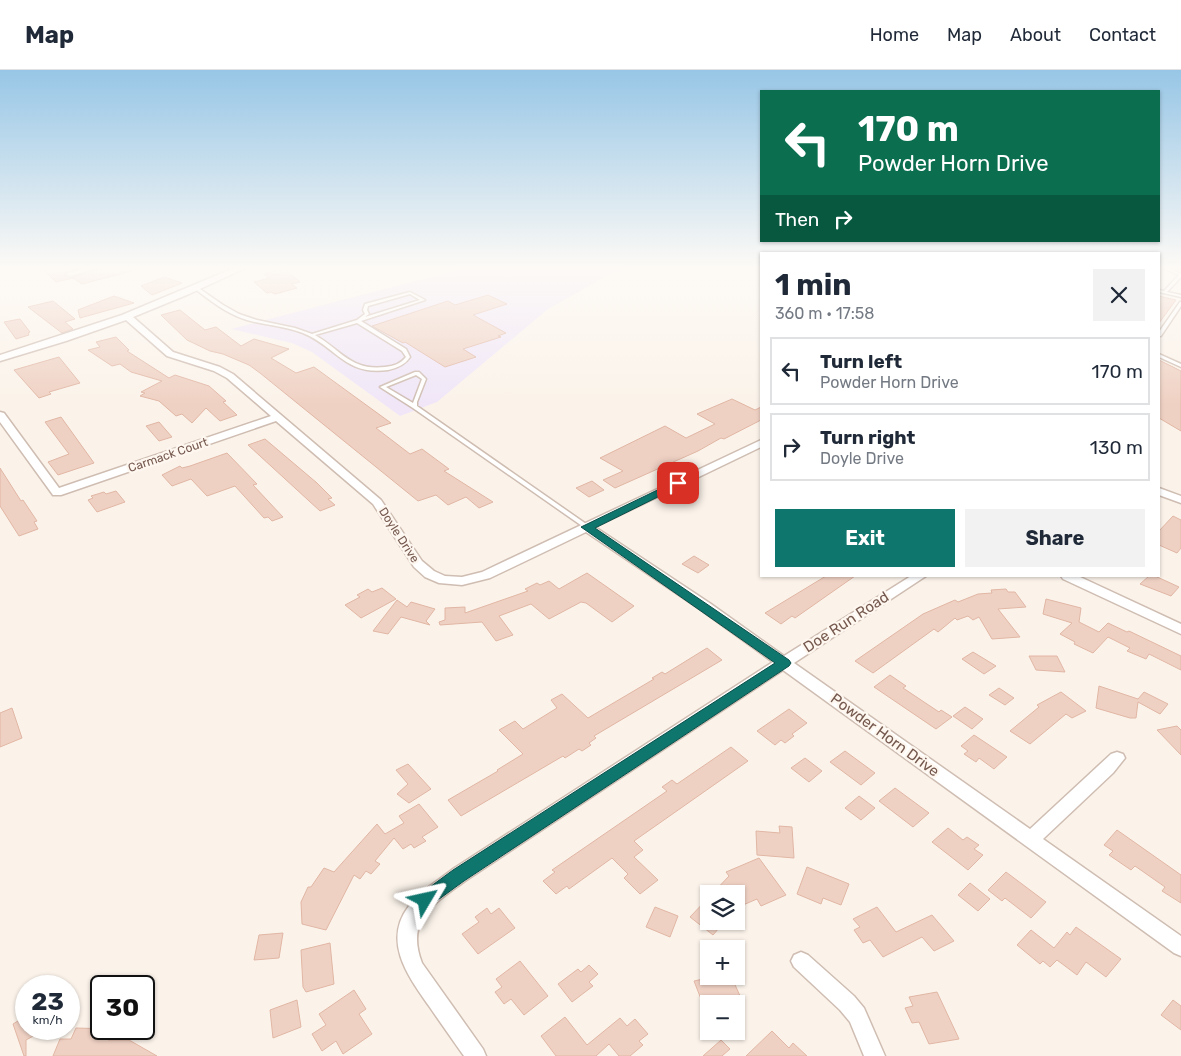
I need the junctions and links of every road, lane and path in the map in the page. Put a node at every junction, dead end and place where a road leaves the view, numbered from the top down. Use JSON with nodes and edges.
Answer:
{"nodes":[{"id":1,"x":137,"y":312,"type":"edge"},
{"id":2,"x":232,"y":312,"type":"edge"},
{"id":3,"x":366,"y":312,"type":"edge"},
{"id":4,"x":386,"y":312,"type":"edge"},
{"id":5,"x":1175,"y":312,"type":"edge"},
{"id":6,"x":127,"y":316,"type":"junction"},
{"id":7,"x":358,"y":321,"type":"junction"},
{"id":8,"x":1160,"y":334,"type":"edge"},
{"id":9,"x":312,"y":335,"type":"junction"},
{"id":10,"x":2,"y":355,"type":"edge"},
{"id":11,"x":1160,"y":356,"type":"edge"},
{"id":12,"x":1181,"y":366,"type":"edge"},
{"id":13,"x":415,"y":407,"type":"junction"},
{"id":14,"x":2,"y":417,"type":"edge"},
{"id":15,"x":278,"y":417,"type":"junction"},
{"id":16,"x":760,"y":442,"type":"edge"},
{"id":17,"x":1160,"y":491,"type":"edge"},
{"id":18,"x":1181,"y":500,"type":"edge"},
{"id":19,"x":587,"y":527,"type":"junction"},
{"id":20,"x":918,"y":577,"type":"edge"},
{"id":21,"x":1069,"y":577,"type":"edge"},
{"id":22,"x":1181,"y":629,"type":"edge"},
{"id":23,"x":785,"y":663,"type":"junction"},
{"id":24,"x":1116,"y":758,"type":"dead end"},
{"id":25,"x":1031,"y":839,"type":"junction"},
{"id":26,"x":1181,"y":947,"type":"edge"},
{"id":27,"x":801,"y":961,"type":"dead end"},
{"id":28,"x":476,"y":1056,"type":"edge"},
{"id":29,"x":875,"y":1056,"type":"edge"}],
"edges":[{"from":1,"to":6,"type":"street"},
{"from":2,"to":9,"type":"lane"},
{"from":3,"to":7,"type":"lane"},
{"from":4,"to":7,"type":"lane"},
{"from":5,"to":8,"type":"lane"},
{"from":6,"to":10,"type":"street"},
{"from":6,"to":15,"type":"street","name":"Doyle Drive"},
{"from":7,"to":9,"type":"lane"},
{"from":7,"to":9,"type":"lane"},
{"from":11,"to":12,"type":"lane"},
{"from":13,"to":13,"type":"lane"},
{"from":13,"to":19,"type":"lane"},
{"from":14,"to":15,"type":"street","name":"Carmack Court"},
{"from":15,"to":19,"type":"street","name":"Doyle Drive"},
{"from":16,"to":19,"type":"street","name":"Doyle Drive"},
{"from":17,"to":18,"type":"street"},
{"from":19,"to":23,"type":"street","name":"Powder Horn Drive"},
{"from":20,"to":23,"type":"street","name":"Doe Run Road"},
{"from":21,"to":22,"type":"street"},
{"from":23,"to":25,"type":"street","name":"Powder Horn Drive"},
{"from":23,"to":28,"type":"street","name":"Doe Run Road"},
{"from":24,"to":25,"type":"street"},
{"from":25,"to":26,"type":"street","name":"Powder Horn Drive"},
{"from":27,"to":29,"type":"street"}]}
